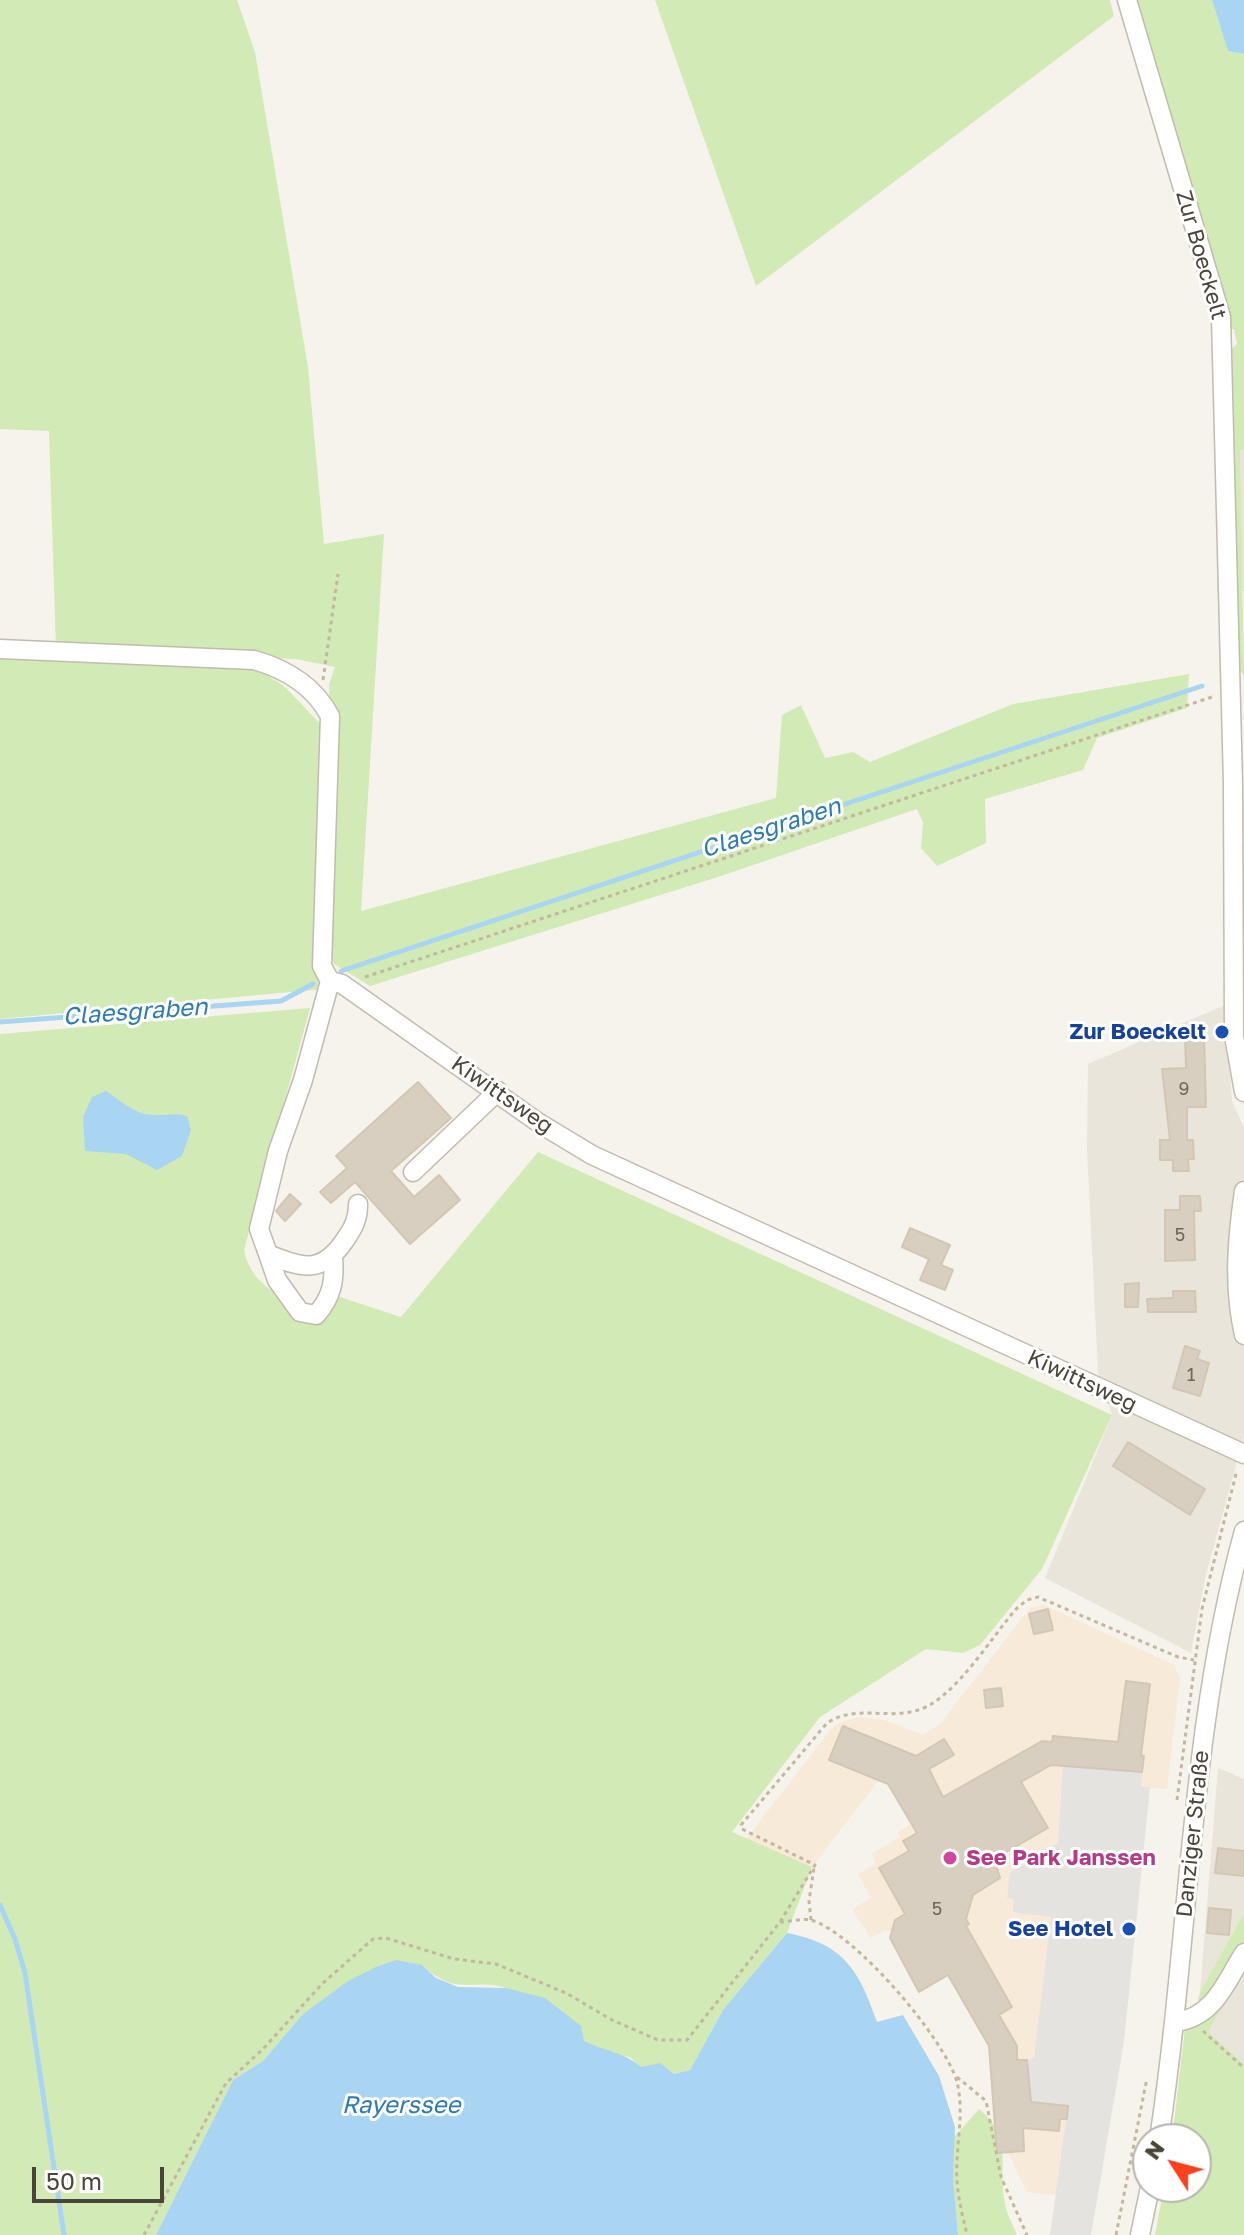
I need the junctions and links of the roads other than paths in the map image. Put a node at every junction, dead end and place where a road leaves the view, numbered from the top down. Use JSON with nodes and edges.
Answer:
{"nodes":[{"id":1,"x":1127,"y":0,"type":"edge"},
{"id":2,"x":0,"y":649,"type":"edge"},
{"id":3,"x":336,"y":982,"type":"junction"},
{"id":4,"x":498,"y":1091,"type":"junction"},
{"id":5,"x":1244,"y":1092,"type":"edge"},
{"id":6,"x":413,"y":1172,"type":"dead end"},
{"id":7,"x":1244,"y":1191,"type":"edge"},
{"id":8,"x":358,"y":1204,"type":"dead end"},
{"id":9,"x":268,"y":1254,"type":"junction"},
{"id":10,"x":333,"y":1257,"type":"junction"},
{"id":11,"x":1244,"y":1335,"type":"edge"},
{"id":12,"x":1244,"y":1454,"type":"edge"},
{"id":13,"x":1244,"y":1531,"type":"edge"},
{"id":14,"x":1244,"y":1953,"type":"edge"},
{"id":15,"x":1176,"y":2022,"type":"junction"},
{"id":16,"x":1161,"y":2123,"type":"edge"},
{"id":17,"x":1147,"y":2203,"type":"edge"},
{"id":18,"x":1140,"y":2235,"type":"edge"}],
"edges":[{"from":1,"to":5,"type":"street","name":"Zur Boeckelt"},
{"from":2,"to":3,"type":"street"},
{"from":3,"to":4,"type":"street","name":"Kiwittsweg"},
{"from":3,"to":9,"type":"street"},
{"from":4,"to":6,"type":"street"},
{"from":4,"to":12,"type":"street","name":"Kiwittsweg"},
{"from":7,"to":11,"type":"street"},
{"from":8,"to":10,"type":"street"},
{"from":9,"to":10,"type":"street"},
{"from":9,"to":10,"type":"street"},
{"from":13,"to":15,"type":"street","name":"Danziger Straße"},
{"from":14,"to":15,"type":"street"},
{"from":15,"to":16,"type":"street","name":"Danziger Straße"},
{"from":17,"to":18,"type":"street"}]}
